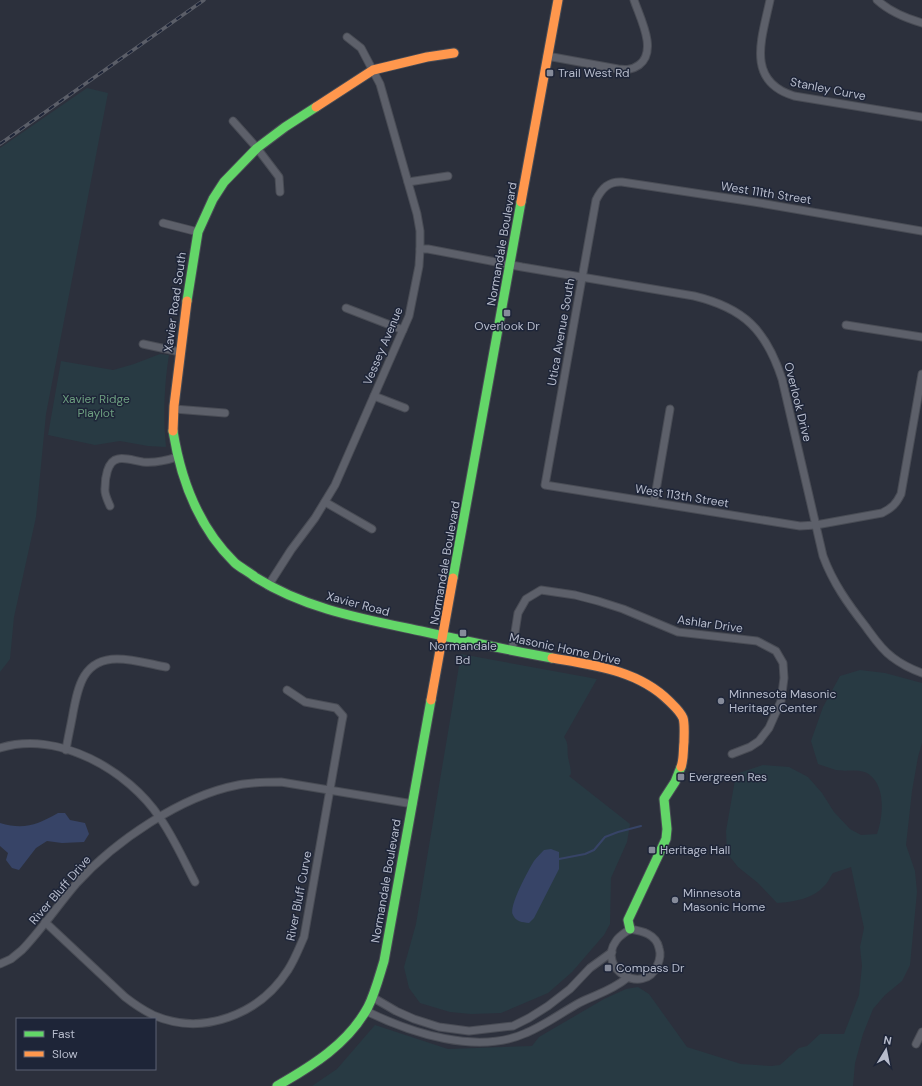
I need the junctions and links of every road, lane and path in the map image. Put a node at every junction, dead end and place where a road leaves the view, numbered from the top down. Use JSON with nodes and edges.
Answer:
{"nodes":[{"id":1,"x":558,"y":0,"type":"edge"},
{"id":2,"x":634,"y":0,"type":"edge"},
{"id":3,"x":770,"y":0,"type":"edge"},
{"id":4,"x":877,"y":0,"type":"edge"},
{"id":5,"x":922,"y":23,"type":"edge"},
{"id":6,"x":347,"y":37,"type":"dead end"},
{"id":7,"x":454,"y":53,"type":"dead end"},
{"id":8,"x":547,"y":56,"type":"junction"},
{"id":9,"x":373,"y":70,"type":"junction"},
{"id":10,"x":922,"y":117,"type":"edge"},
{"id":11,"x":233,"y":121,"type":"dead end"},
{"id":12,"x":257,"y":148,"type":"junction"},
{"id":13,"x":448,"y":176,"type":"dead end"},
{"id":14,"x":408,"y":182,"type":"junction"},
{"id":15,"x":606,"y":186,"type":"joint"},
{"id":16,"x":280,"y":192,"type":"dead end"},
{"id":17,"x":163,"y":223,"type":"dead end"},
{"id":18,"x":922,"y":230,"type":"edge"},
{"id":19,"x":198,"y":232,"type":"junction"},
{"id":20,"x":420,"y":249,"type":"junction"},
{"id":21,"x":511,"y":265,"type":"junction"},
{"id":22,"x":582,"y":278,"type":"junction"},
{"id":23,"x":346,"y":308,"type":"dead end"},
{"id":24,"x":846,"y":325,"type":"dead end"},
{"id":25,"x":403,"y":330,"type":"junction"},
{"id":26,"x":922,"y":337,"type":"edge"},
{"id":27,"x":143,"y":344,"type":"dead end"},
{"id":28,"x":180,"y":352,"type":"junction"},
{"id":29,"x":922,"y":374,"type":"edge"},
{"id":30,"x":374,"y":396,"type":"junction"},
{"id":31,"x":405,"y":408,"type":"dead end"},
{"id":32,"x":174,"y":409,"type":"junction"},
{"id":33,"x":670,"y":409,"type":"dead end"},
{"id":34,"x":225,"y":413,"type":"dead end"},
{"id":35,"x":176,"y":457,"type":"junction"},
{"id":36,"x":545,"y":485,"type":"joint"},
{"id":37,"x":325,"y":502,"type":"junction"},
{"id":38,"x":654,"y":502,"type":"junction"},
{"id":39,"x":110,"y":506,"type":"dead end"},
{"id":40,"x":816,"y":525,"type":"junction"},
{"id":41,"x":372,"y":529,"type":"dead end"},
{"id":42,"x":268,"y":586,"type":"junction"},
{"id":43,"x":444,"y":635,"type":"junction"},
{"id":44,"x":512,"y":651,"type":"junction"},
{"id":45,"x":166,"y":667,"type":"dead end"},
{"id":46,"x":922,"y":673,"type":"edge"},
{"id":47,"x":287,"y":690,"type":"dead end"},
{"id":48,"x":0,"y":748,"type":"edge"},
{"id":49,"x":66,"y":750,"type":"junction"},
{"id":50,"x":732,"y":754,"type":"dead end"},
{"id":51,"x":330,"y":790,"type":"junction"},
{"id":52,"x":413,"y":804,"type":"junction"},
{"id":53,"x":160,"y":817,"type":"junction"},
{"id":54,"x":195,"y":882,"type":"dead end"},
{"id":55,"x":45,"y":922,"type":"junction"},
{"id":56,"x":630,"y":929,"type":"junction"},
{"id":57,"x":612,"y":952,"type":"junction"},
{"id":58,"x":0,"y":964,"type":"edge"},
{"id":59,"x":627,"y":978,"type":"junction"},
{"id":60,"x":372,"y":997,"type":"junction"},
{"id":61,"x":366,"y":1011,"type":"junction"},
{"id":62,"x":922,"y":1032,"type":"edge"},
{"id":63,"x":916,"y":1044,"type":"dead end"},
{"id":64,"x":277,"y":1086,"type":"edge"}],
"edges":[{"from":1,"to":8,"type":"street","name":"Normandale Boulevard"},
{"from":2,"to":8,"type":"street"},
{"from":3,"to":10,"type":"street","name":"Stanley Curve"},
{"from":4,"to":5,"type":"street"},
{"from":6,"to":9,"type":"street","name":"Vessey Avenue"},
{"from":7,"to":9,"type":"street","name":"Xavier Road South"},
{"from":8,"to":21,"type":"street","name":"Normandale Boulevard"},
{"from":9,"to":12,"type":"street","name":"Xavier Road South"},
{"from":9,"to":14,"type":"street","name":"Vessey Avenue"},
{"from":11,"to":12,"type":"street"},
{"from":12,"to":16,"type":"street"},
{"from":12,"to":19,"type":"street","name":"Xavier Road South"},
{"from":13,"to":14,"type":"street"},
{"from":14,"to":20,"type":"street","name":"Vessey Avenue"},
{"from":15,"to":18,"type":"street","name":"West 111th Street"},
{"from":15,"to":22,"type":"street","name":"Utica Avenue South"},
{"from":17,"to":19,"type":"street"},
{"from":19,"to":28,"type":"street","name":"Xavier Road South"},
{"from":20,"to":21,"type":"street","name":"Overlook Drive"},
{"from":20,"to":25,"type":"street","name":"Vessey Avenue"},
{"from":21,"to":22,"type":"street","name":"Overlook Drive"},
{"from":21,"to":43,"type":"street","name":"Normandale Boulevard"},
{"from":22,"to":36,"type":"street","name":"Utica Avenue South"},
{"from":22,"to":40,"type":"street","name":"Overlook Drive"},
{"from":23,"to":25,"type":"street"},
{"from":24,"to":26,"type":"street"},
{"from":25,"to":30,"type":"street","name":"Vessey Avenue"},
{"from":27,"to":28,"type":"street"},
{"from":28,"to":32,"type":"street","name":"Xavier Road South"},
{"from":29,"to":40,"type":"street","name":"West 113th Street"},
{"from":30,"to":31,"type":"street"},
{"from":30,"to":37,"type":"street","name":"Vessey Avenue"},
{"from":32,"to":34,"type":"street"},
{"from":32,"to":35,"type":"street","name":"Xavier Road South"},
{"from":33,"to":38,"type":"street"},
{"from":35,"to":39,"type":"street"},
{"from":35,"to":42,"type":"street","name":"Xavier Road South"},
{"from":36,"to":38,"type":"street","name":"West 113th Street"},
{"from":37,"to":41,"type":"street"},
{"from":37,"to":42,"type":"street","name":"Vessey Avenue"},
{"from":38,"to":40,"type":"street","name":"West 113th Street"},
{"from":40,"to":46,"type":"street","name":"Overlook Drive"},
{"from":42,"to":43,"type":"street","name":"Xavier Road"},
{"from":43,"to":44,"type":"street","name":"Masonic Home Drive"},
{"from":43,"to":52,"type":"street","name":"Normandale Boulevard"},
{"from":44,"to":50,"type":"street","name":"Ashlar Drive"},
{"from":44,"to":56,"type":"street","name":"Masonic Home Drive"},
{"from":45,"to":49,"type":"street"},
{"from":47,"to":51,"type":"street","name":"River Bluff Curve"},
{"from":48,"to":49,"type":"street"},
{"from":49,"to":53,"type":"street"},
{"from":51,"to":52,"type":"street","name":"River Bluff Drive"},
{"from":51,"to":53,"type":"street","name":"River Bluff Drive"},
{"from":51,"to":55,"type":"street","name":"River Bluff Curve"},
{"from":52,"to":60,"type":"street","name":"Normandale Boulevard"},
{"from":53,"to":54,"type":"street"},
{"from":53,"to":55,"type":"street","name":"River Bluff Drive"},
{"from":55,"to":58,"type":"street","name":"River Bluff Drive"},
{"from":56,"to":57,"type":"street"},
{"from":56,"to":59,"type":"street"},
{"from":57,"to":59,"type":"street"},
{"from":57,"to":60,"type":"street"},
{"from":59,"to":61,"type":"street"},
{"from":60,"to":61,"type":"street","name":"Normandale Boulevard"},
{"from":61,"to":64,"type":"street","name":"Normandale Boulevard"},
{"from":62,"to":63,"type":"street"}]}
